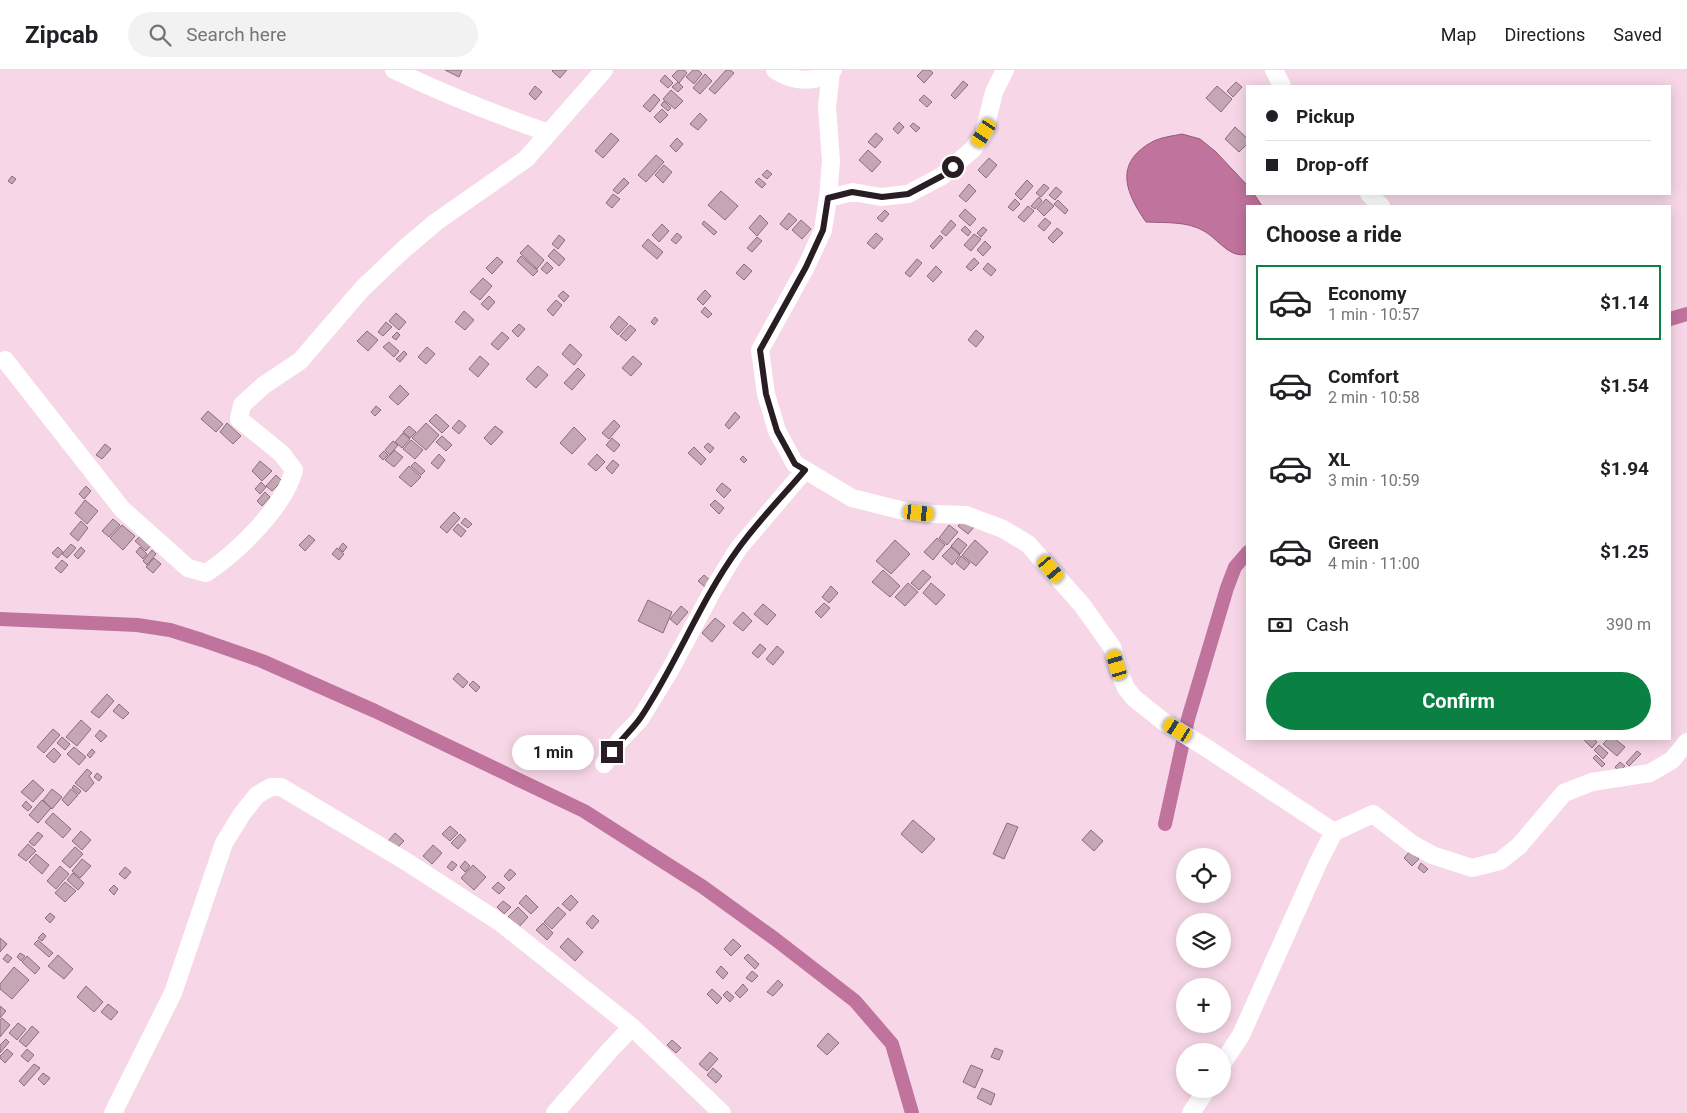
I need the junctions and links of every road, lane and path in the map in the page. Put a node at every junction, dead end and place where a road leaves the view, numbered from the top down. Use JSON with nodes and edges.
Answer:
{"nodes":[{"id":1,"x":394,"y":70,"type":"edge"},
{"id":2,"x":604,"y":70,"type":"edge"},
{"id":3,"x":775,"y":70,"type":"edge"},
{"id":4,"x":1005,"y":70,"type":"edge"},
{"id":5,"x":1274,"y":70,"type":"edge"},
{"id":6,"x":832,"y":71,"type":"edge"},
{"id":7,"x":1282,"y":85,"type":"edge"},
{"id":8,"x":549,"y":133,"type":"junction"},
{"id":9,"x":1370,"y":195,"type":"edge"},
{"id":10,"x":828,"y":198,"type":"junction"},
{"id":11,"x":1380,"y":205,"type":"edge"},
{"id":12,"x":5,"y":360,"type":"dead end"},
{"id":13,"x":805,"y":470,"type":"junction"},
{"id":14,"x":1687,"y":742,"type":"edge"},
{"id":15,"x":604,"y":764,"type":"dead end"},
{"id":16,"x":1334,"y":832,"type":"junction"},
{"id":17,"x":632,"y":1027,"type":"junction"},
{"id":18,"x":1231,"y":1050,"type":"edge"},
{"id":19,"x":1201,"y":1098,"type":"edge"},
{"id":20,"x":114,"y":1113,"type":"edge"},
{"id":21,"x":555,"y":1113,"type":"edge"},
{"id":22,"x":722,"y":1113,"type":"edge"},
{"id":23,"x":1191,"y":1113,"type":"edge"}],
"edges":[{"from":1,"to":8,"type":"street"},
{"from":2,"to":8,"type":"street"},
{"from":3,"to":6,"type":"street"},
{"from":4,"to":10,"type":"street"},
{"from":5,"to":7,"type":"street"},
{"from":6,"to":10,"type":"street"},
{"from":8,"to":12,"type":"street"},
{"from":9,"to":11,"type":"street"},
{"from":10,"to":13,"type":"street"},
{"from":13,"to":15,"type":"street"},
{"from":13,"to":16,"type":"street"},
{"from":14,"to":16,"type":"street"},
{"from":16,"to":18,"type":"street"},
{"from":17,"to":20,"type":"street"},
{"from":17,"to":21,"type":"street"},
{"from":17,"to":22,"type":"street"},
{"from":19,"to":23,"type":"street"}]}
